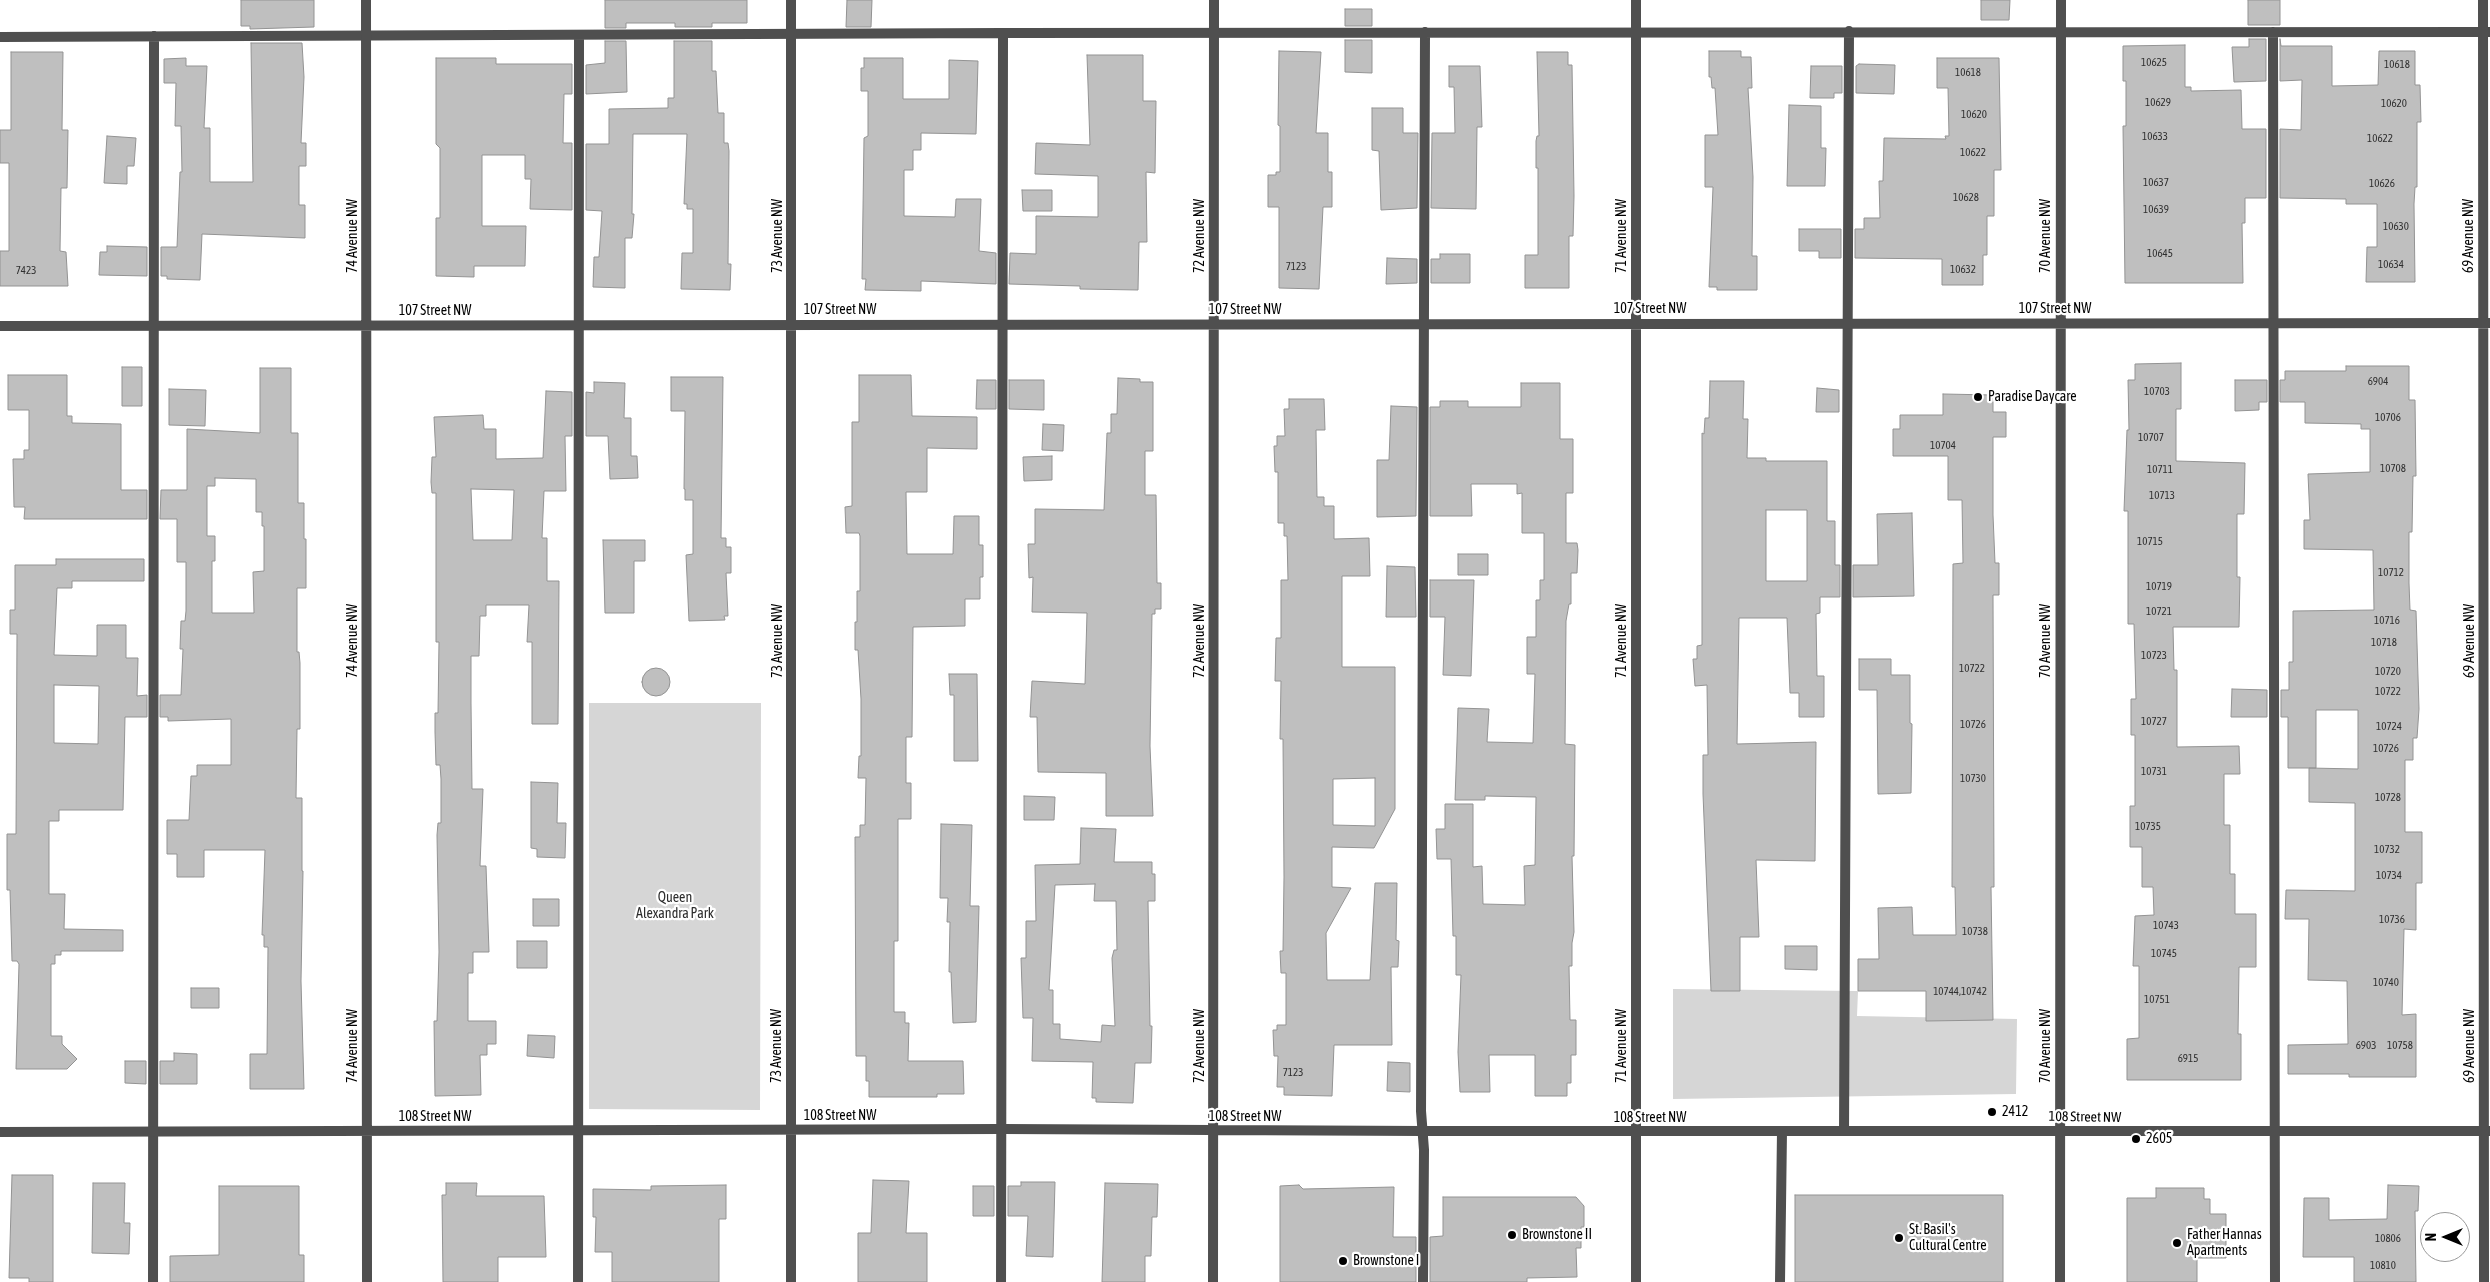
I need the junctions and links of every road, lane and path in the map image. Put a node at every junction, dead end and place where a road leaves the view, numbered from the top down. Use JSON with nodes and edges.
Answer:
{"nodes":[{"id":1,"x":366,"y":0,"type":"edge"},
{"id":2,"x":791,"y":0,"type":"edge"},
{"id":3,"x":1214,"y":0,"type":"edge"},
{"id":4,"x":1636,"y":0,"type":"edge"},
{"id":5,"x":2060,"y":0,"type":"edge"},
{"id":6,"x":2482,"y":0,"type":"edge"},
{"id":7,"x":1849,"y":31,"type":"junction"},
{"id":8,"x":1425,"y":32,"type":"junction"},
{"id":9,"x":2060,"y":32,"type":"junction"},
{"id":10,"x":2273,"y":32,"type":"junction"},
{"id":11,"x":2486,"y":32,"type":"edge"},
{"id":12,"x":1003,"y":33,"type":"junction"},
{"id":13,"x":1214,"y":33,"type":"junction"},
{"id":14,"x":1636,"y":33,"type":"junction"},
{"id":15,"x":579,"y":34,"type":"junction"},
{"id":16,"x":791,"y":34,"type":"junction"},
{"id":17,"x":366,"y":35,"type":"junction"},
{"id":18,"x":154,"y":36,"type":"junction"},
{"id":19,"x":0,"y":37,"type":"edge"},
{"id":20,"x":1635,"y":322,"type":"junction"},
{"id":21,"x":1848,"y":322,"type":"junction"},
{"id":22,"x":2060,"y":323,"type":"junction"},
{"id":23,"x":2272,"y":323,"type":"junction"},
{"id":24,"x":2486,"y":323,"type":"edge"},
{"id":25,"x":792,"y":324,"type":"junction"},
{"id":26,"x":1002,"y":324,"type":"junction"},
{"id":27,"x":1214,"y":324,"type":"junction"},
{"id":28,"x":1423,"y":324,"type":"junction"},
{"id":29,"x":366,"y":325,"type":"junction"},
{"id":30,"x":579,"y":325,"type":"junction"},
{"id":31,"x":0,"y":326,"type":"edge"},
{"id":32,"x":154,"y":326,"type":"junction"},
{"id":33,"x":1002,"y":1128,"type":"junction"},
{"id":34,"x":366,"y":1130,"type":"junction"},
{"id":35,"x":579,"y":1130,"type":"junction"},
{"id":36,"x":791,"y":1130,"type":"junction"},
{"id":37,"x":1214,"y":1130,"type":"junction"},
{"id":38,"x":154,"y":1131,"type":"junction"},
{"id":39,"x":1423,"y":1131,"type":"junction"},
{"id":40,"x":1636,"y":1131,"type":"junction"},
{"id":41,"x":1782,"y":1131,"type":"junction"},
{"id":42,"x":1844,"y":1131,"type":"junction"},
{"id":43,"x":2060,"y":1131,"type":"junction"},
{"id":44,"x":2487,"y":1131,"type":"edge"},
{"id":45,"x":0,"y":1132,"type":"edge"},
{"id":46,"x":2275,"y":1132,"type":"junction"},
{"id":47,"x":153,"y":1282,"type":"edge"},
{"id":48,"x":367,"y":1282,"type":"edge"},
{"id":49,"x":578,"y":1282,"type":"edge"},
{"id":50,"x":791,"y":1282,"type":"edge"},
{"id":51,"x":1001,"y":1282,"type":"edge"},
{"id":52,"x":1214,"y":1282,"type":"edge"},
{"id":53,"x":1423,"y":1282,"type":"edge"},
{"id":54,"x":1636,"y":1282,"type":"edge"},
{"id":55,"x":1780,"y":1282,"type":"edge"},
{"id":56,"x":2060,"y":1282,"type":"edge"},
{"id":57,"x":2275,"y":1282,"type":"edge"},
{"id":58,"x":2484,"y":1282,"type":"edge"}],
"edges":[{"from":1,"to":17,"type":"street","name":"74 Avenue NW"},
{"from":2,"to":16,"type":"street","name":"73 Avenue NW"},
{"from":3,"to":13,"type":"street","name":"72 Avenue NW"},
{"from":4,"to":14,"type":"street","name":"71 Avenue NW"},
{"from":5,"to":9,"type":"street","name":"70 Avenue NW"},
{"from":6,"to":11,"type":"street","name":"69 Avenue NW"},
{"from":7,"to":9,"type":"street"},
{"from":7,"to":14,"type":"street"},
{"from":7,"to":21,"type":"street"},
{"from":8,"to":13,"type":"street"},
{"from":8,"to":14,"type":"street"},
{"from":8,"to":28,"type":"street"},
{"from":9,"to":10,"type":"street"},
{"from":9,"to":22,"type":"street","name":"70 Avenue NW"},
{"from":10,"to":11,"type":"street"},
{"from":10,"to":23,"type":"street"},
{"from":11,"to":24,"type":"street","name":"69 Avenue NW"},
{"from":12,"to":13,"type":"street"},
{"from":12,"to":16,"type":"street"},
{"from":12,"to":26,"type":"street"},
{"from":13,"to":27,"type":"street","name":"72 Avenue NW"},
{"from":14,"to":20,"type":"street","name":"71 Avenue NW"},
{"from":15,"to":16,"type":"street"},
{"from":15,"to":17,"type":"street"},
{"from":15,"to":30,"type":"street"},
{"from":16,"to":25,"type":"street","name":"73 Avenue NW"},
{"from":17,"to":18,"type":"street"},
{"from":17,"to":29,"type":"street","name":"74 Avenue NW"},
{"from":18,"to":19,"type":"street"},
{"from":18,"to":32,"type":"street"},
{"from":20,"to":21,"type":"street","name":"107 Street NW"},
{"from":20,"to":28,"type":"street","name":"107 Street NW"},
{"from":20,"to":40,"type":"street","name":"71 Avenue NW"},
{"from":21,"to":22,"type":"street","name":"107 Street NW"},
{"from":21,"to":42,"type":"street"},
{"from":22,"to":23,"type":"street","name":"107 Street NW"},
{"from":22,"to":43,"type":"street","name":"70 Avenue NW"},
{"from":23,"to":24,"type":"street","name":"107 Street NW"},
{"from":23,"to":46,"type":"street"},
{"from":24,"to":44,"type":"street","name":"69 Avenue NW"},
{"from":25,"to":26,"type":"street","name":"107 Street NW"},
{"from":25,"to":30,"type":"street","name":"107 Street NW"},
{"from":25,"to":36,"type":"street","name":"73 Avenue NW"},
{"from":26,"to":27,"type":"street","name":"107 Street NW"},
{"from":26,"to":33,"type":"street"},
{"from":27,"to":28,"type":"street","name":"107 Street NW"},
{"from":27,"to":37,"type":"street","name":"72 Avenue NW"},
{"from":28,"to":39,"type":"street"},
{"from":29,"to":30,"type":"street","name":"107 Street NW"},
{"from":29,"to":32,"type":"street","name":"107 Street NW"},
{"from":29,"to":34,"type":"street","name":"74 Avenue NW"},
{"from":30,"to":35,"type":"street"},
{"from":31,"to":32,"type":"street","name":"107 Street NW"},
{"from":32,"to":38,"type":"street"},
{"from":33,"to":36,"type":"street","name":"108 Street NW"},
{"from":33,"to":37,"type":"street","name":"108 Street NW"},
{"from":33,"to":51,"type":"street"},
{"from":34,"to":35,"type":"street","name":"108 Street NW"},
{"from":34,"to":38,"type":"street","name":"108 Street NW"},
{"from":34,"to":48,"type":"street","name":"74 Avenue NW"},
{"from":35,"to":36,"type":"street","name":"108 Street NW"},
{"from":35,"to":49,"type":"street"},
{"from":36,"to":50,"type":"street","name":"73 Avenue NW"},
{"from":37,"to":39,"type":"street","name":"108 Street NW"},
{"from":37,"to":52,"type":"street","name":"72 Avenue NW"},
{"from":38,"to":45,"type":"street","name":"108 Street NW"},
{"from":38,"to":47,"type":"street"},
{"from":39,"to":40,"type":"street","name":"108 Street NW"},
{"from":39,"to":53,"type":"street"},
{"from":40,"to":41,"type":"street","name":"108 Street NW"},
{"from":40,"to":54,"type":"street","name":"71 Avenue NW"},
{"from":41,"to":42,"type":"street","name":"108 Street NW"},
{"from":41,"to":55,"type":"street"},
{"from":42,"to":43,"type":"street","name":"108 Street NW"},
{"from":43,"to":46,"type":"street","name":"108 Street NW"},
{"from":43,"to":56,"type":"street","name":"70 Avenue NW"},
{"from":44,"to":46,"type":"street","name":"108 Street NW"},
{"from":44,"to":58,"type":"street","name":"69 Avenue NW"},
{"from":46,"to":57,"type":"street"}]}
